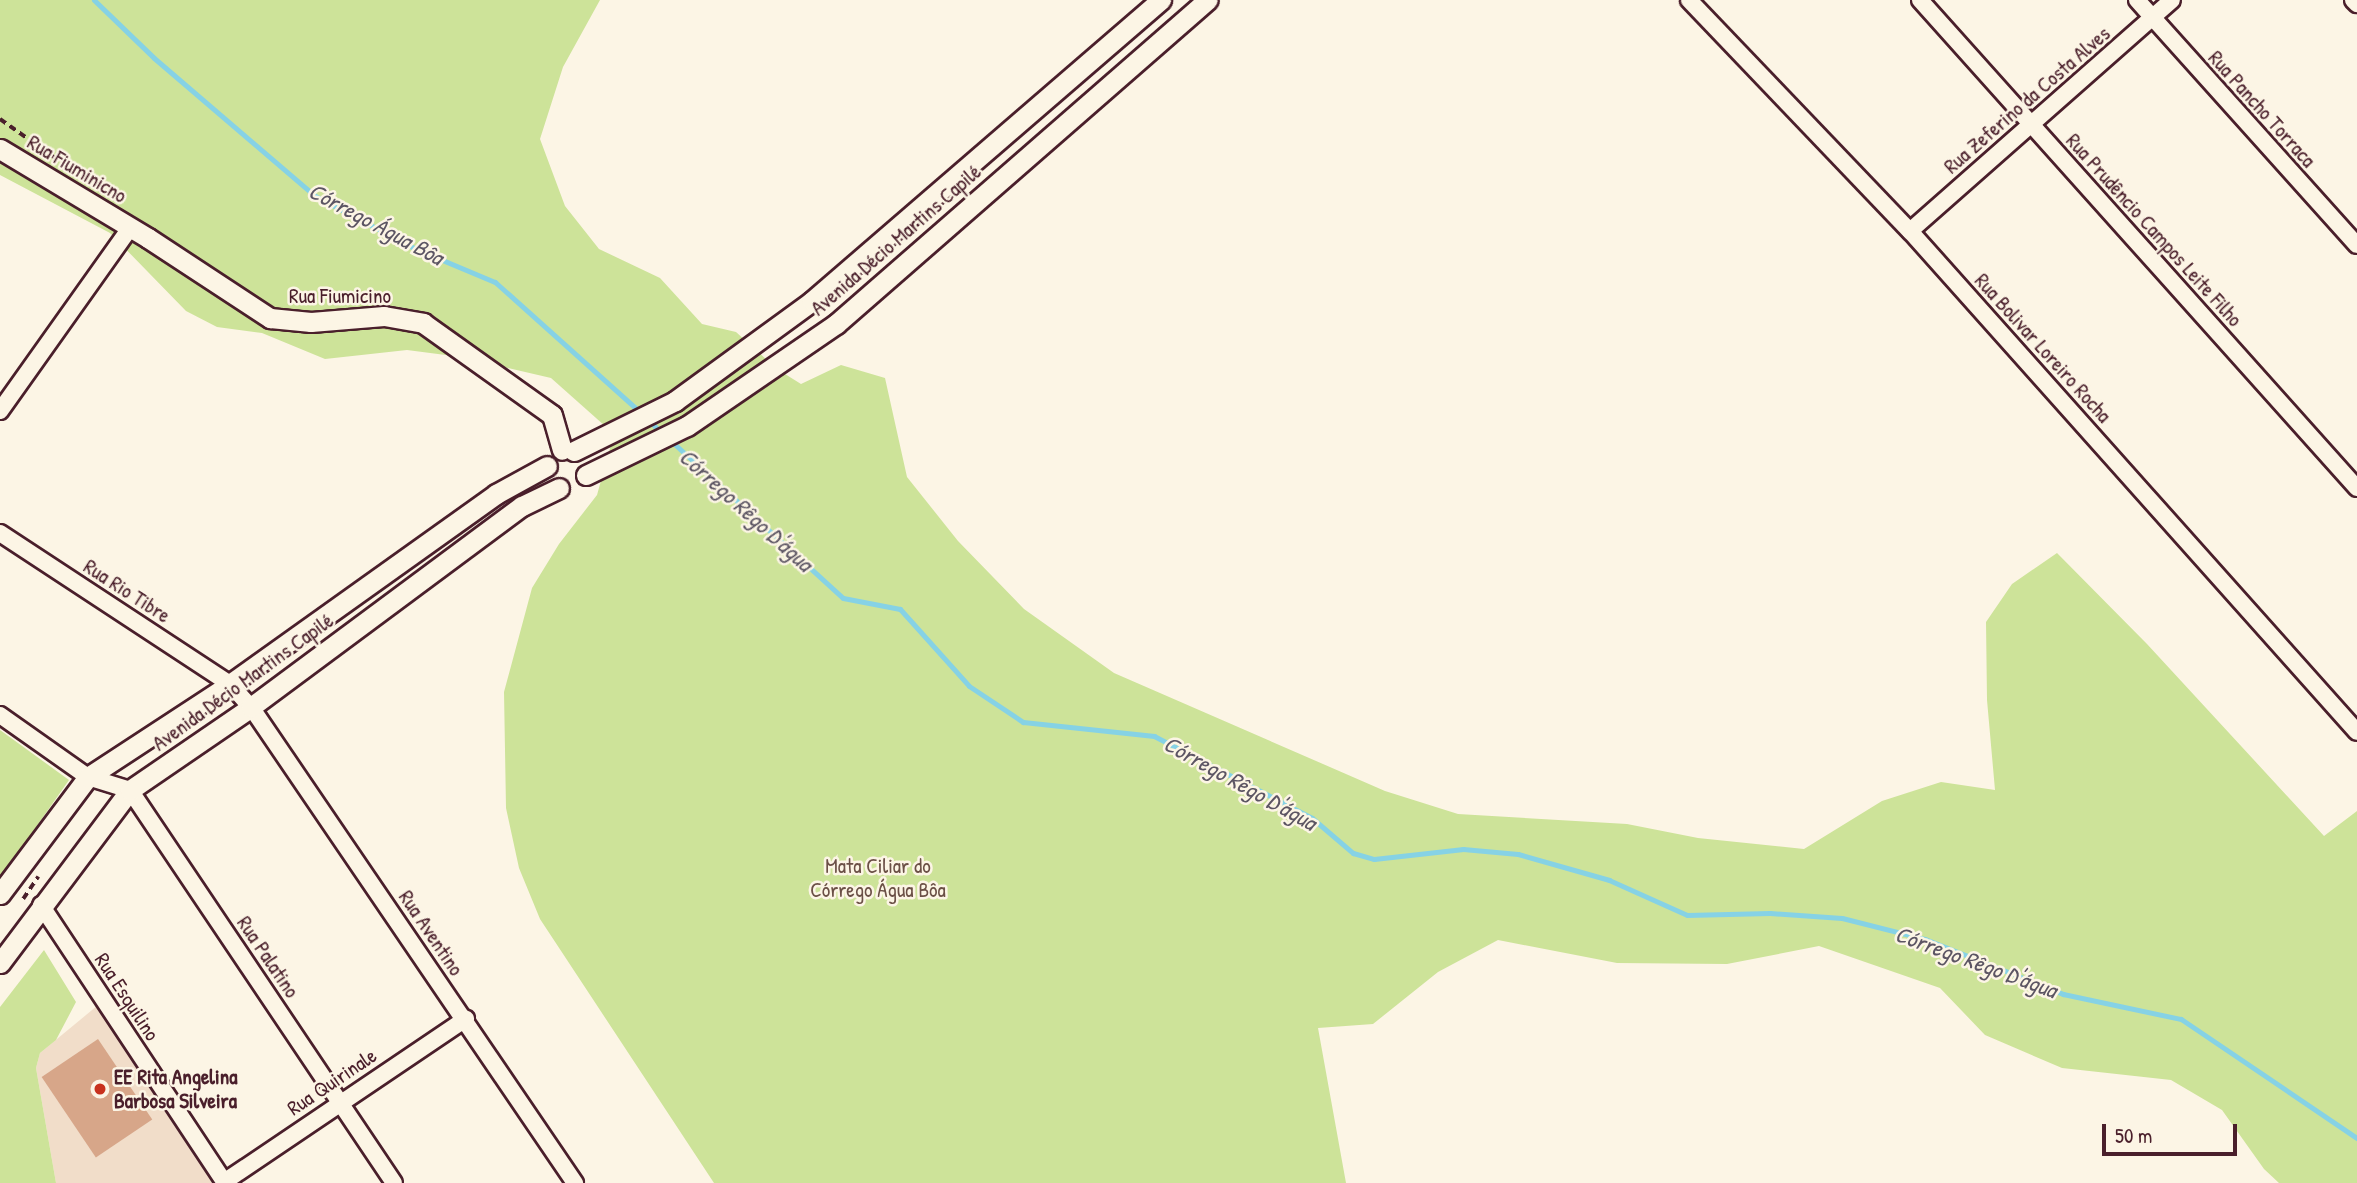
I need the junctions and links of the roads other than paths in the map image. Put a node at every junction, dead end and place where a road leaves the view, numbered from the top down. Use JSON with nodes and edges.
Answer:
{"nodes":[{"id":1,"x":1161,"y":0,"type":"edge"},
{"id":2,"x":1208,"y":0,"type":"edge"},
{"id":3,"x":1689,"y":0,"type":"edge"},
{"id":4,"x":1920,"y":0,"type":"edge"},
{"id":5,"x":2137,"y":0,"type":"edge"},
{"id":6,"x":2172,"y":0,"type":"edge"},
{"id":7,"x":2353,"y":0,"type":"edge"},
{"id":8,"x":2357,"y":4,"type":"edge"},
{"id":9,"x":2152,"y":17,"type":"junction"},
{"id":10,"x":2031,"y":124,"type":"junction"},
{"id":11,"x":0,"y":149,"type":"edge"},
{"id":12,"x":130,"y":228,"type":"junction"},
{"id":13,"x":1910,"y":231,"type":"junction"},
{"id":14,"x":2356,"y":244,"type":"edge"},
{"id":15,"x":0,"y":411,"type":"edge"},
{"id":16,"x":568,"y":451,"type":"junction"},
{"id":17,"x":547,"y":466,"type":"junction"},
{"id":18,"x":586,"y":475,"type":"junction"},
{"id":19,"x":559,"y":488,"type":"junction"},
{"id":20,"x":2357,"y":488,"type":"edge"},
{"id":21,"x":0,"y":533,"type":"edge"},
{"id":22,"x":230,"y":684,"type":"junction"},
{"id":23,"x":251,"y":707,"type":"junction"},
{"id":24,"x":0,"y":715,"type":"edge"},
{"id":25,"x":2357,"y":732,"type":"edge"},
{"id":26,"x":88,"y":777,"type":"junction"},
{"id":27,"x":130,"y":790,"type":"junction"},
{"id":28,"x":0,"y":894,"type":"edge"},
{"id":29,"x":41,"y":905,"type":"junction"},
{"id":30,"x":0,"y":963,"type":"edge"},
{"id":31,"x":466,"y":1019,"type":"junction"},
{"id":32,"x":340,"y":1101,"type":"junction"},
{"id":33,"x":224,"y":1182,"type":"edge"},
{"id":34,"x":394,"y":1183,"type":"edge"},
{"id":35,"x":575,"y":1183,"type":"edge"}],
"edges":[{"from":1,"to":16,"type":"street","name":"Avenida Décio Martins Capilé"},
{"from":2,"to":18,"type":"street","name":"Avenida Décio Martins Capilé"},
{"from":3,"to":13,"type":"street","name":"Rua Bolivar Loreiro Rocha"},
{"from":4,"to":10,"type":"street","name":"Rua Prudêncio Campos Leite Filho"},
{"from":5,"to":9,"type":"street","name":"Rua Pancho Torraca"},
{"from":6,"to":9,"type":"street","name":"Rua Zeferino da Costa Alves"},
{"from":7,"to":8,"type":"street"},
{"from":9,"to":10,"type":"street","name":"Rua Zeferino da Costa Alves"},
{"from":9,"to":14,"type":"street","name":"Rua Pancho Torraca"},
{"from":10,"to":13,"type":"street","name":"Rua Zeferino da Costa Alves"},
{"from":10,"to":20,"type":"street","name":"Rua Prudêncio Campos Leite Filho"},
{"from":11,"to":12,"type":"street","name":"Rua Fiuminicno"},
{"from":12,"to":15,"type":"street"},
{"from":12,"to":16,"type":"street","name":"Rua Fiumicino"},
{"from":13,"to":25,"type":"street","name":"Rua Bolivar Loreiro Rocha"},
{"from":16,"to":17,"type":"street","name":"Avenida Décio Martins Capilé"},
{"from":16,"to":18,"type":"street"},
{"from":17,"to":19,"type":"street"},
{"from":17,"to":22,"type":"street","name":"Avenida Décio Martins Capilé"},
{"from":18,"to":19,"type":"street","name":"Avenida Décio Martins Capilé"},
{"from":19,"to":23,"type":"street","name":"Avenida Décio Martins Capilé"},
{"from":21,"to":22,"type":"street","name":"Rua Rio Tibre"},
{"from":22,"to":23,"type":"street","name":"Rua Rio Tibre"},
{"from":22,"to":26,"type":"street","name":"Avenida Décio Martins Capilé"},
{"from":23,"to":27,"type":"street","name":"Avenida Décio Martins Capilé"},
{"from":23,"to":31,"type":"street","name":"Rua Aventino"},
{"from":24,"to":26,"type":"street"},
{"from":26,"to":27,"type":"street"},
{"from":26,"to":28,"type":"street","name":"Avenida Décio Martins Capilé"},
{"from":27,"to":29,"type":"street","name":"Avenida Décio Martins Capilé"},
{"from":27,"to":32,"type":"street","name":"Rua Palatino"},
{"from":29,"to":30,"type":"street","name":"Avenida Décio Martins Capilé"},
{"from":29,"to":33,"type":"street","name":"Rua Esquilino"},
{"from":31,"to":32,"type":"street","name":"Rua Quirinale"},
{"from":31,"to":35,"type":"street","name":"Rua Aventino"},
{"from":32,"to":33,"type":"street","name":"Rua Quirinale"},
{"from":32,"to":34,"type":"street","name":"Rua Palatino"}]}
